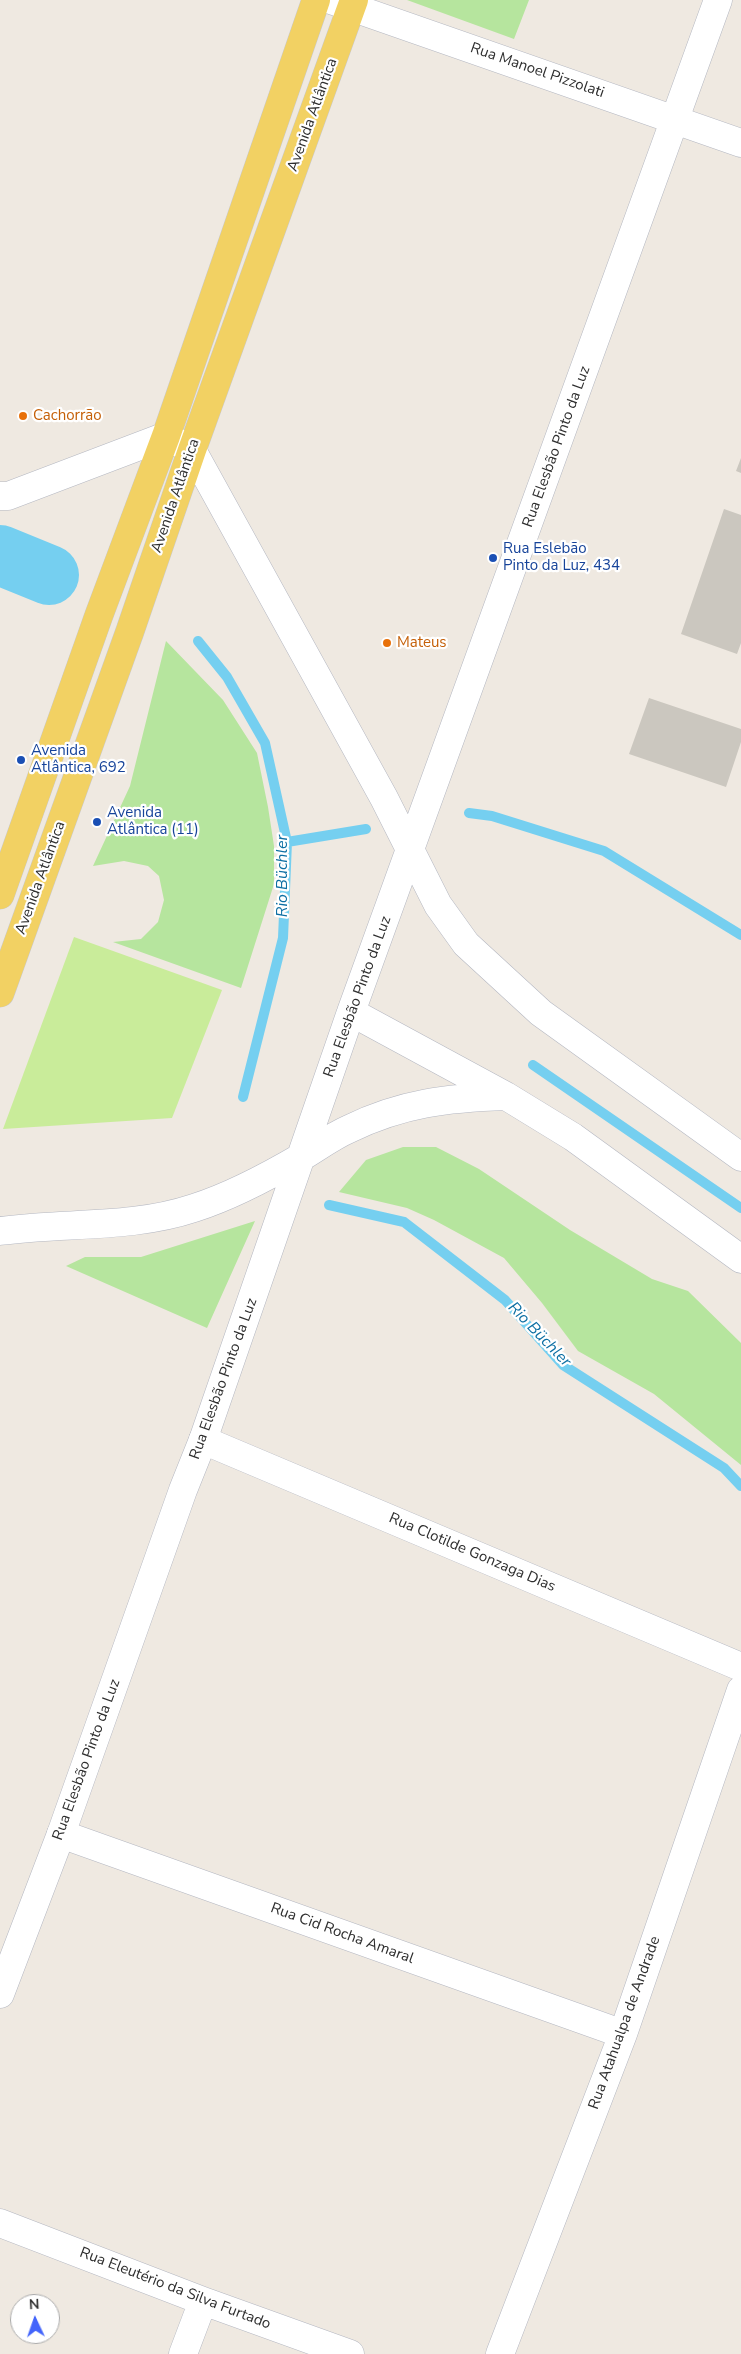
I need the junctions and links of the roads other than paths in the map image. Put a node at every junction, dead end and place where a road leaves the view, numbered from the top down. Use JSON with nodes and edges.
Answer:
{"nodes":[{"id":1,"x":316,"y":0,"type":"edge"},
{"id":2,"x":718,"y":0,"type":"edge"},
{"id":3,"x":346,"y":2,"type":"edge"},
{"id":4,"x":676,"y":120,"type":"junction"},
{"id":5,"x":741,"y":143,"type":"edge"},
{"id":6,"x":166,"y":436,"type":"junction"},
{"id":7,"x":192,"y":450,"type":"junction"},
{"id":8,"x":0,"y":496,"type":"edge"},
{"id":9,"x":411,"y":849,"type":"junction"},
{"id":10,"x":0,"y":895,"type":"edge"},
{"id":11,"x":0,"y":993,"type":"edge"},
{"id":12,"x":351,"y":1012,"type":"junction"},
{"id":13,"x":506,"y":1096,"type":"junction"},
{"id":14,"x":301,"y":1157,"type":"junction"},
{"id":15,"x":741,"y":1157,"type":"edge"},
{"id":16,"x":0,"y":1231,"type":"edge"},
{"id":17,"x":741,"y":1259,"type":"edge"},
{"id":18,"x":203,"y":1440,"type":"junction"},
{"id":19,"x":741,"y":1667,"type":"edge"},
{"id":20,"x":741,"y":1690,"type":"edge"},
{"id":21,"x":61,"y":1834,"type":"junction"},
{"id":22,"x":0,"y":1994,"type":"edge"},
{"id":23,"x":624,"y":2034,"type":"junction"},
{"id":24,"x":0,"y":2223,"type":"edge"},
{"id":25,"x":203,"y":2301,"type":"junction"},
{"id":26,"x":183,"y":2354,"type":"edge"},
{"id":27,"x":350,"y":2354,"type":"edge"},
{"id":28,"x":500,"y":2354,"type":"edge"}],
"edges":[{"from":1,"to":6,"type":"main road","name":"Avenida Atlântica"},
{"from":2,"to":4,"type":"street","name":"Rua Elesbão Pinto da Luz"},
{"from":3,"to":4,"type":"street","name":"Rua Manoel Pizzolati"},
{"from":3,"to":7,"type":"main road","name":"Avenida Atlântica"},
{"from":4,"to":5,"type":"street","name":"Rua Manoel Pizzolati"},
{"from":4,"to":9,"type":"street","name":"Rua Elesbão Pinto da Luz"},
{"from":6,"to":7,"type":"street"},
{"from":6,"to":8,"type":"street"},
{"from":6,"to":10,"type":"main road","name":"Avenida Atlântica"},
{"from":7,"to":9,"type":"street"},
{"from":7,"to":11,"type":"main road","name":"Avenida Atlântica"},
{"from":9,"to":12,"type":"street","name":"Rua Elesbão Pinto da Luz"},
{"from":9,"to":15,"type":"street"},
{"from":12,"to":13,"type":"street"},
{"from":12,"to":14,"type":"street","name":"Rua Elesbão Pinto da Luz"},
{"from":13,"to":14,"type":"street"},
{"from":13,"to":17,"type":"street"},
{"from":14,"to":16,"type":"street"},
{"from":14,"to":18,"type":"street","name":"Rua Elesbão Pinto da Luz"},
{"from":18,"to":19,"type":"street","name":"Rua Clotilde Gonzaga Dias"},
{"from":18,"to":21,"type":"street","name":"Rua Elesbão Pinto da Luz"},
{"from":20,"to":23,"type":"street","name":"Rua Atahualpa de Andrade"},
{"from":21,"to":22,"type":"street","name":"Rua Elesbão Pinto da Luz"},
{"from":21,"to":23,"type":"street","name":"Rua Cid Rocha Amaral"},
{"from":23,"to":28,"type":"street","name":"Rua Atahualpa de Andrade"},
{"from":24,"to":25,"type":"street","name":"Rua Eleutério da Silva Furtado"},
{"from":25,"to":26,"type":"street"},
{"from":25,"to":27,"type":"street","name":"Rua Eleutério da Silva Furtado"}]}
